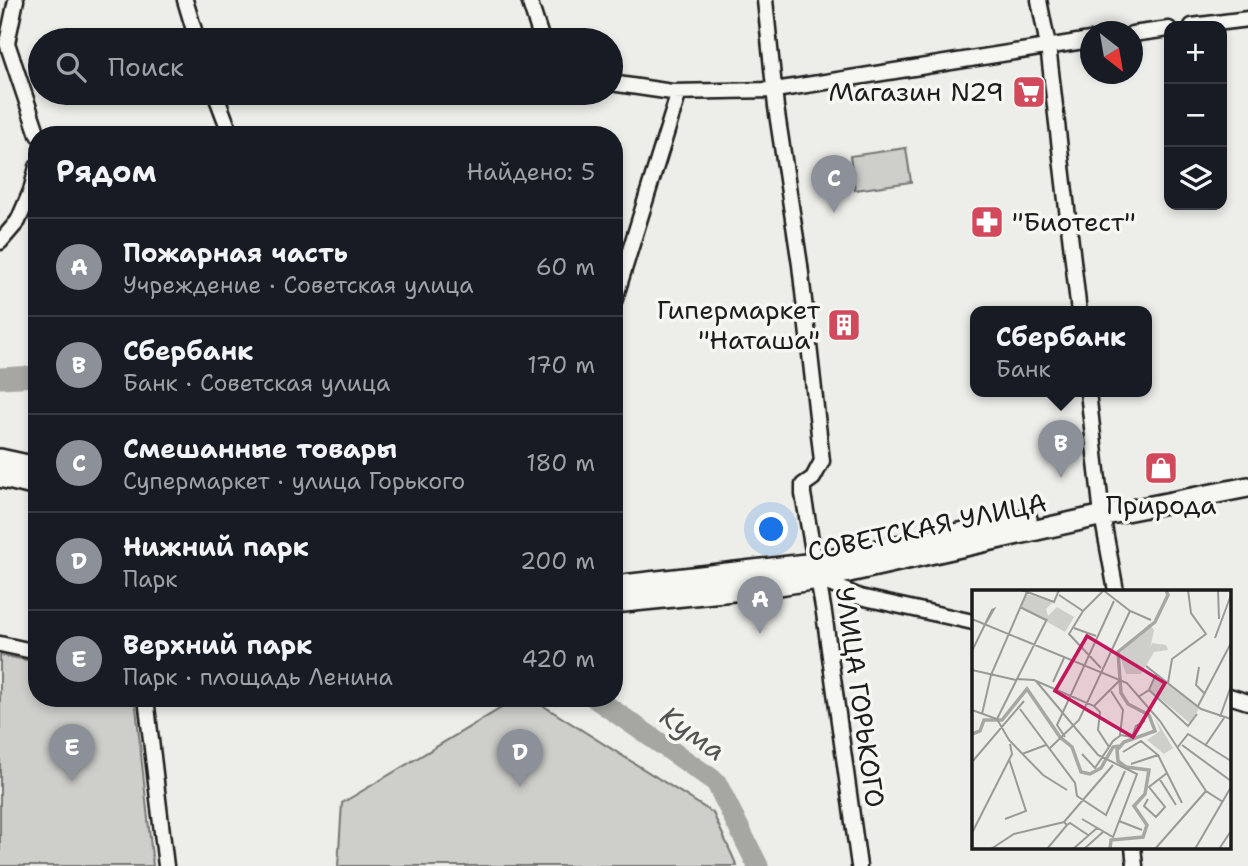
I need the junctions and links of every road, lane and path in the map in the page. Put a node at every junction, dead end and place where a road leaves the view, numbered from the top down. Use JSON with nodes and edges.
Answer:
{"nodes":[{"id":1,"x":16,"y":0,"type":"edge"},
{"id":2,"x":185,"y":0,"type":"edge"},
{"id":3,"x":529,"y":0,"type":"edge"},
{"id":4,"x":765,"y":0,"type":"edge"},
{"id":5,"x":1039,"y":0,"type":"edge"},
{"id":6,"x":1248,"y":19,"type":"edge"},
{"id":7,"x":1227,"y":22,"type":"edge"},
{"id":8,"x":193,"y":28,"type":"edge"},
{"id":9,"x":538,"y":28,"type":"edge"},
{"id":10,"x":1164,"y":30,"type":"edge"},
{"id":11,"x":1143,"y":33,"type":"edge"},
{"id":12,"x":1080,"y":41,"type":"edge"},
{"id":13,"x":1048,"y":46,"type":"junction"},
{"id":14,"x":623,"y":85,"type":"edge"},
{"id":15,"x":775,"y":90,"type":"junction"},
{"id":16,"x":679,"y":92,"type":"junction"},
{"id":17,"x":220,"y":105,"type":"edge"},
{"id":18,"x":35,"y":126,"type":"edge"},
{"id":19,"x":228,"y":126,"type":"edge"},
{"id":20,"x":28,"y":198,"type":"edge"},
{"id":21,"x":0,"y":242,"type":"edge"},
{"id":22,"x":623,"y":273,"type":"edge"},
{"id":23,"x":1078,"y":306,"type":"edge"},
{"id":24,"x":1089,"y":397,"type":"edge"},
{"id":25,"x":0,"y":459,"type":"edge"},
{"id":26,"x":28,"y":465,"type":"edge"},
{"id":27,"x":1248,"y":474,"type":"edge"},
{"id":28,"x":0,"y":477,"type":"edge"},
{"id":29,"x":28,"y":484,"type":"edge"},
{"id":30,"x":1248,"y":487,"type":"edge"},
{"id":31,"x":1101,"y":509,"type":"junction"},
{"id":32,"x":817,"y":571,"type":"junction"},
{"id":33,"x":623,"y":585,"type":"edge"},
{"id":34,"x":1116,"y":590,"type":"edge"},
{"id":35,"x":623,"y":602,"type":"edge"},
{"id":36,"x":972,"y":622,"type":"edge"},
{"id":37,"x":0,"y":644,"type":"edge"},
{"id":38,"x":28,"y":650,"type":"edge"},
{"id":39,"x":1230,"y":696,"type":"edge"},
{"id":40,"x":1248,"y":702,"type":"edge"},
{"id":41,"x":147,"y":707,"type":"edge"},
{"id":42,"x":1133,"y":848,"type":"edge"},
{"id":43,"x":166,"y":866,"type":"edge"},
{"id":44,"x":859,"y":866,"type":"edge"},
{"id":45,"x":1135,"y":866,"type":"edge"}],
"edges":[{"from":1,"to":18,"type":"street"},
{"from":2,"to":8,"type":"street"},
{"from":3,"to":9,"type":"street"},
{"from":4,"to":15,"type":"street","name":"УЛИЦА ГОРЬКОГО"},
{"from":5,"to":13,"type":"street"},
{"from":6,"to":7,"type":"street"},
{"from":10,"to":11,"type":"street"},
{"from":12,"to":13,"type":"street"},
{"from":13,"to":15,"type":"street"},
{"from":13,"to":23,"type":"street"},
{"from":14,"to":16,"type":"street"},
{"from":15,"to":16,"type":"street"},
{"from":15,"to":32,"type":"street","name":"УЛИЦА ГОРЬКОГО"},
{"from":16,"to":22,"type":"street"},
{"from":17,"to":19,"type":"street"},
{"from":20,"to":21,"type":"street"},
{"from":24,"to":31,"type":"street"},
{"from":25,"to":26,"type":"street"},
{"from":27,"to":31,"type":"street","name":"СОВЕТСКАЯ УЛИЦА"},
{"from":28,"to":29,"type":"street"},
{"from":30,"to":31,"type":"street","name":"СОВЕТСКАЯ УЛИЦА"},
{"from":31,"to":32,"type":"street","name":"СОВЕТСКАЯ УЛИЦА"},
{"from":31,"to":34,"type":"street"},
{"from":32,"to":33,"type":"street","name":"СОВЕТСКАЯ УЛИЦА"},
{"from":32,"to":35,"type":"street","name":"СОВЕТСКАЯ УЛИЦА"},
{"from":32,"to":36,"type":"street"},
{"from":32,"to":44,"type":"street","name":"УЛИЦА ГОРЬКОГО"},
{"from":37,"to":38,"type":"street"},
{"from":39,"to":40,"type":"street"},
{"from":41,"to":43,"type":"street"},
{"from":42,"to":45,"type":"street"}]}
